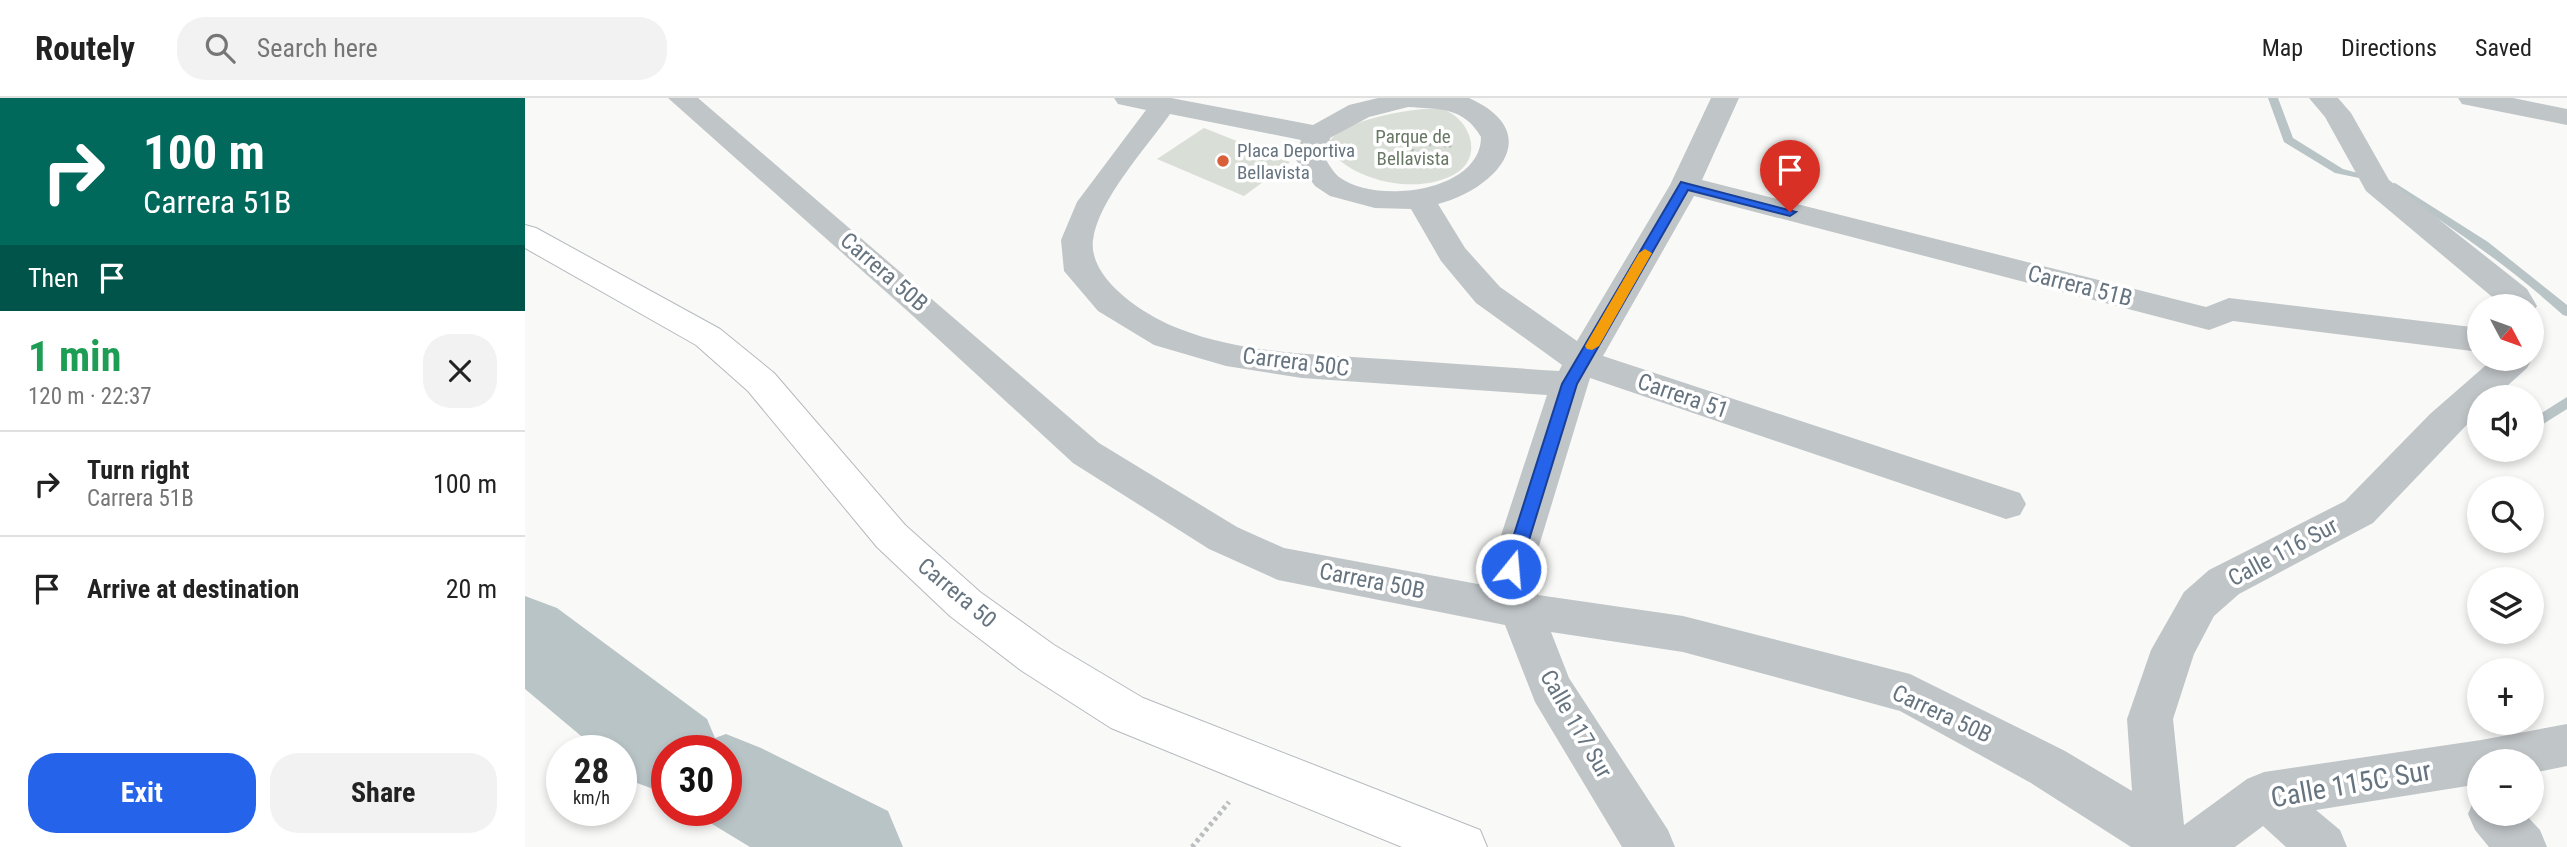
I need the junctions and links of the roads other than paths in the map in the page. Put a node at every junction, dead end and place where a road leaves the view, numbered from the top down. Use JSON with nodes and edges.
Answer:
{"nodes":[{"id":1,"x":682,"y":98,"type":"edge"},
{"id":2,"x":1128,"y":98,"type":"edge"},
{"id":3,"x":1725,"y":98,"type":"edge"},
{"id":4,"x":2323,"y":98,"type":"edge"},
{"id":5,"x":2472,"y":98,"type":"edge"},
{"id":6,"x":1454,"y":100,"type":"edge"},
{"id":7,"x":1163,"y":105,"type":"junction"},
{"id":8,"x":2567,"y":117,"type":"edge"},
{"id":9,"x":1317,"y":134,"type":"junction"},
{"id":10,"x":1415,"y":185,"type":"junction"},
{"id":11,"x":1685,"y":185,"type":"junction"},
{"id":12,"x":525,"y":235,"type":"edge"},
{"id":13,"x":2511,"y":294,"type":"edge"},
{"id":14,"x":2467,"y":339,"type":"edge"},
{"id":15,"x":2502,"y":371,"type":"edge"},
{"id":16,"x":1576,"y":373,"type":"junction"},
{"id":17,"x":2006,"y":504,"type":"dead end"},
{"id":18,"x":1521,"y":610,"type":"junction"},
{"id":19,"x":2567,"y":745,"type":"edge"},
{"id":20,"x":2544,"y":752,"type":"edge"},
{"id":21,"x":2467,"y":773,"type":"edge"},
{"id":22,"x":2264,"y":795,"type":"junction"},
{"id":23,"x":2503,"y":826,"type":"edge"},
{"id":24,"x":2176,"y":845,"type":"edge"},
{"id":25,"x":1462,"y":847,"type":"edge"},
{"id":26,"x":1650,"y":847,"type":"edge"},
{"id":27,"x":2322,"y":847,"type":"edge"},
{"id":28,"x":2522,"y":847,"type":"edge"}],
"edges":[{"from":1,"to":18,"type":"street","name":"Carrera 50B"},
{"from":2,"to":7,"type":"street"},
{"from":3,"to":11,"type":"street","name":"Calle 117 Sur"},
{"from":4,"to":13,"type":"street"},
{"from":5,"to":8,"type":"street"},
{"from":6,"to":9,"type":"street"},
{"from":6,"to":10,"type":"street"},
{"from":7,"to":9,"type":"street"},
{"from":7,"to":16,"type":"street","name":"Carrera 50C"},
{"from":9,"to":10,"type":"street"},
{"from":10,"to":16,"type":"street","name":"Carrera 51"},
{"from":11,"to":14,"type":"street","name":"Carrera 51B"},
{"from":11,"to":16,"type":"street","name":"Calle 117 Sur"},
{"from":12,"to":25,"type":"main road","name":"Carrera 50"},
{"from":15,"to":24,"type":"street","name":"Calle 116 Sur"},
{"from":16,"to":17,"type":"street","name":"Carrera 51"},
{"from":16,"to":18,"type":"street","name":"Calle 117 Sur"},
{"from":18,"to":24,"type":"street","name":"Carrera 50B"},
{"from":18,"to":26,"type":"street","name":"Calle 117 Sur"},
{"from":19,"to":20,"type":"street","name":"Calle 115C Sur"},
{"from":21,"to":22,"type":"street","name":"Calle 115C Sur"},
{"from":22,"to":24,"type":"street","name":"Calle 115C Sur"},
{"from":22,"to":27,"type":"street"},
{"from":23,"to":28,"type":"street"}]}
